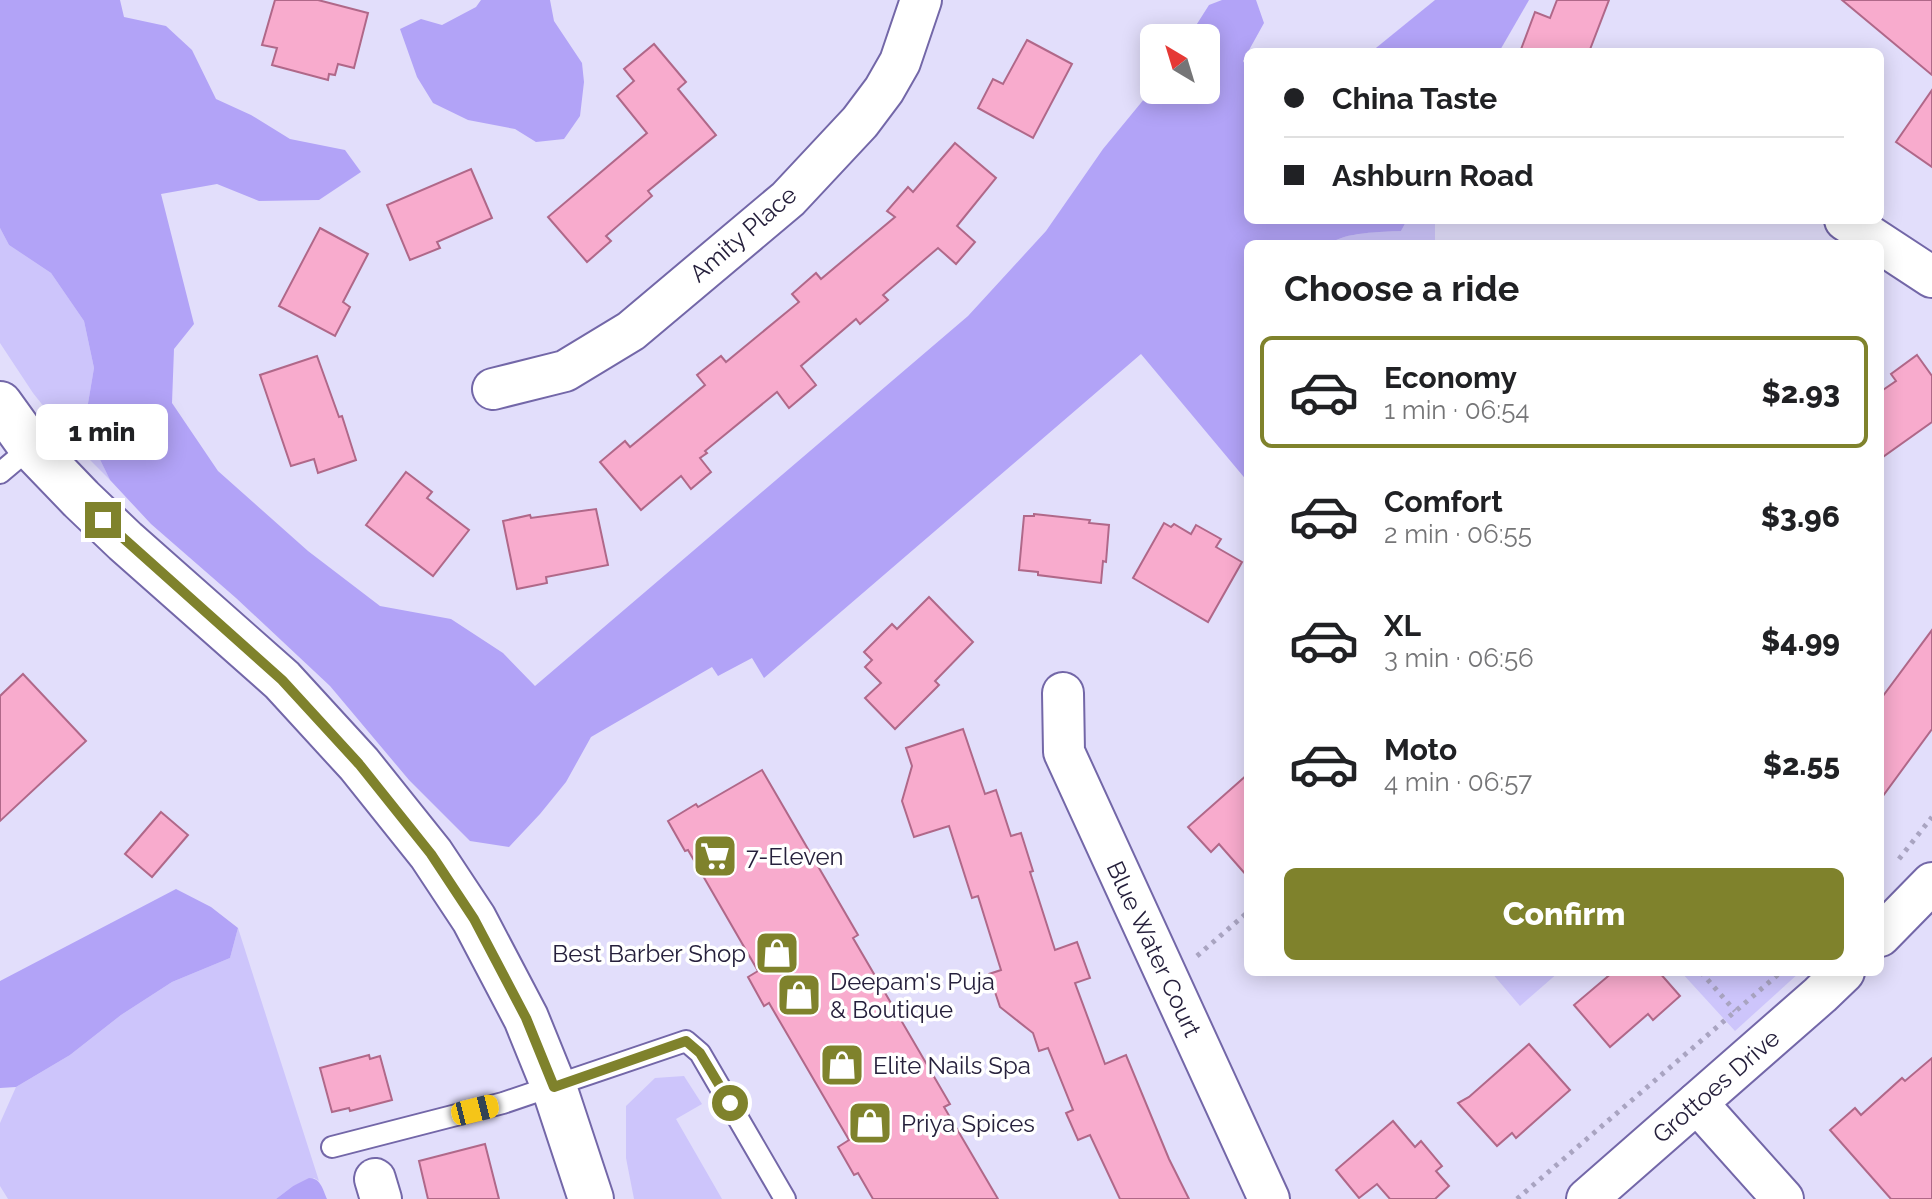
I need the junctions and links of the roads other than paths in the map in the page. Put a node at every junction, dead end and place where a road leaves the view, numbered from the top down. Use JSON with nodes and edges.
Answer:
{"nodes":[{"id":1,"x":921,"y":0,"type":"edge"},
{"id":2,"x":1851,"y":224,"type":"edge"},
{"id":3,"x":1876,"y":240,"type":"edge"},
{"id":4,"x":1884,"y":246,"type":"edge"},
{"id":5,"x":1932,"y":277,"type":"edge"},
{"id":6,"x":493,"y":389,"type":"dead end"},
{"id":7,"x":0,"y":404,"type":"edge"},
{"id":8,"x":16,"y":460,"type":"edge"},
{"id":9,"x":1063,"y":693,"type":"dead end"},
{"id":10,"x":1932,"y":883,"type":"edge"},
{"id":11,"x":1884,"y":932,"type":"edge"},
{"id":12,"x":1840,"y":976,"type":"edge"},
{"id":13,"x":554,"y":1087,"type":"junction"},
{"id":14,"x":1697,"y":1103,"type":"junction"},
{"id":15,"x":332,"y":1147,"type":"dead end"},
{"id":16,"x":591,"y":1199,"type":"edge"},
{"id":17,"x":785,"y":1199,"type":"edge"},
{"id":18,"x":1269,"y":1199,"type":"edge"},
{"id":19,"x":1587,"y":1199,"type":"edge"},
{"id":20,"x":1783,"y":1199,"type":"edge"}],
"edges":[{"from":1,"to":6,"type":"street","name":"Amity Place"},
{"from":2,"to":3,"type":"street"},
{"from":4,"to":5,"type":"street"},
{"from":7,"to":8,"type":"main road"},
{"from":8,"to":13,"type":"main road"},
{"from":9,"to":18,"type":"street","name":"Blue Water Court"},
{"from":10,"to":11,"type":"street"},
{"from":12,"to":14,"type":"street","name":"Grottoes Drive"},
{"from":13,"to":15,"type":"lane"},
{"from":13,"to":16,"type":"main road"},
{"from":13,"to":17,"type":"lane"},
{"from":14,"to":19,"type":"street","name":"Grottoes Drive"},
{"from":14,"to":20,"type":"street"}]}
